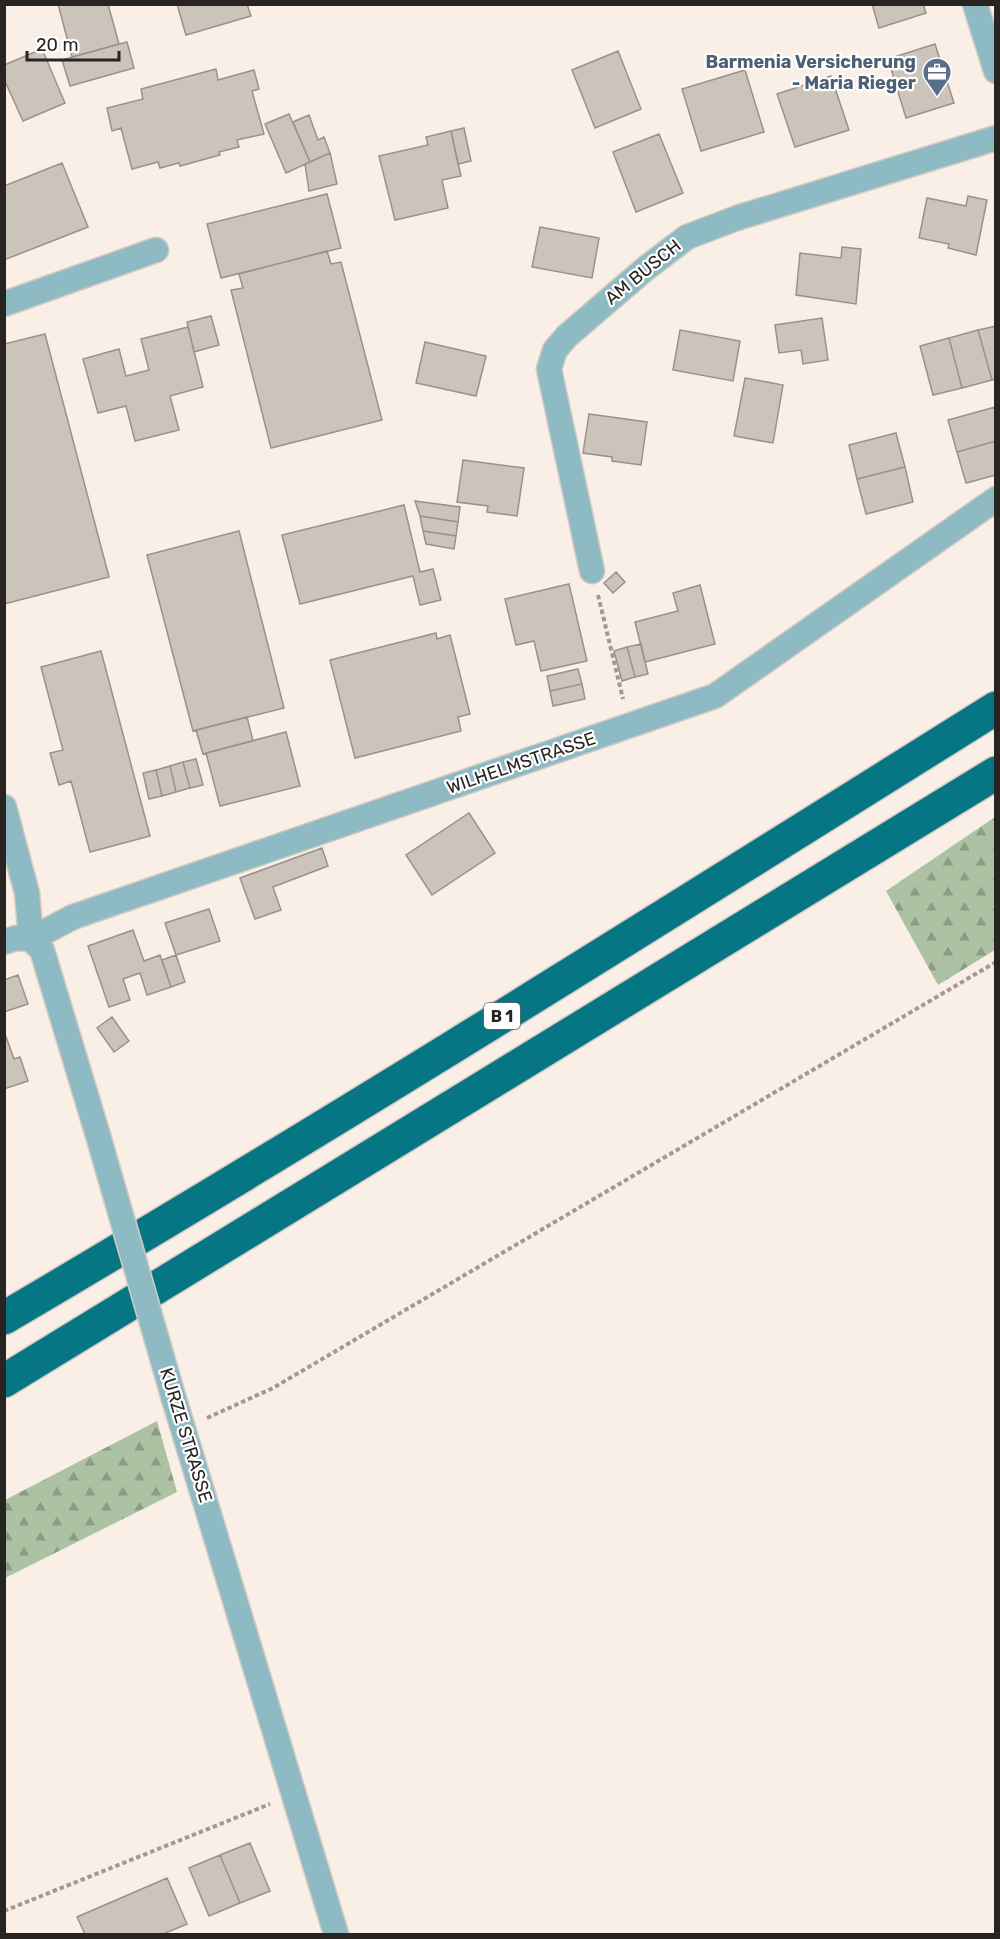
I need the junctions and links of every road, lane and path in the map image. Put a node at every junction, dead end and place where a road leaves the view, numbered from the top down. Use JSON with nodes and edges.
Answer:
{"nodes":[{"id":1,"x":975,"y":4,"type":"edge"},
{"id":2,"x":996,"y":71,"type":"edge"},
{"id":3,"x":996,"y":138,"type":"edge"},
{"id":4,"x":156,"y":250,"type":"dead end"},
{"id":5,"x":4,"y":304,"type":"edge"},
{"id":6,"x":996,"y":499,"type":"edge"},
{"id":7,"x":592,"y":571,"type":"joint"},
{"id":8,"x":996,"y":708,"type":"edge"},
{"id":9,"x":629,"y":726,"type":"junction"},
{"id":10,"x":996,"y":773,"type":"edge"},
{"id":11,"x":4,"y":807,"type":"edge"},
{"id":12,"x":31,"y":939,"type":"junction"},
{"id":13,"x":4,"y":942,"type":"edge"},
{"id":14,"x":996,"y":962,"type":"edge"},
{"id":15,"x":4,"y":1318,"type":"edge"},
{"id":16,"x":4,"y":1382,"type":"edge"},
{"id":17,"x":183,"y":1428,"type":"junction"},
{"id":18,"x":293,"y":1795,"type":"junction"},
{"id":19,"x":4,"y":1911,"type":"edge"},
{"id":20,"x":336,"y":1935,"type":"edge"}],
"edges":[{"from":1,"to":2,"type":"street"},
{"from":3,"to":7,"type":"street","name":"AM BUSCH"},
{"from":4,"to":5,"type":"street"},
{"from":6,"to":9,"type":"street","name":"WILHELMSTRASSE"},
{"from":7,"to":9,"type":"path"},
{"from":8,"to":15,"type":"highway","number":"B 1"},
{"from":9,"to":12,"type":"street","name":"WILHELMSTRASSE"},
{"from":10,"to":16,"type":"highway"},
{"from":11,"to":12,"type":"street"},
{"from":12,"to":13,"type":"street","name":"WILHELMSTRASSE"},
{"from":12,"to":17,"type":"street","name":"KURZE STRASSE","bridge":true},
{"from":14,"to":17,"type":"path"},
{"from":17,"to":18,"type":"street","name":"KURZE STRASSE"},
{"from":18,"to":19,"type":"path"},
{"from":18,"to":20,"type":"street","name":"KURZE STRASSE"}]}
